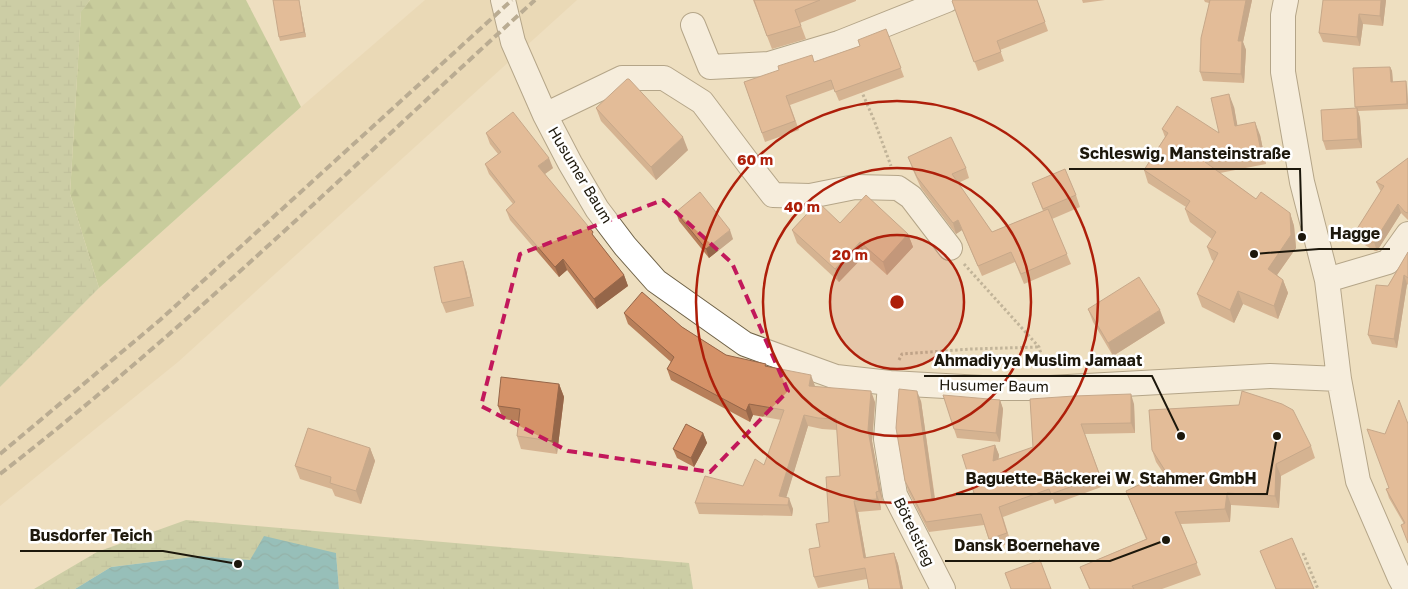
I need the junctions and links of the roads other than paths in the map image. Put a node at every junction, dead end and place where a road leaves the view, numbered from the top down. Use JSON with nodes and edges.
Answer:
{"nodes":[{"id":1,"x":503,"y":0,"type":"edge"},
{"id":2,"x":947,"y":0,"type":"edge"},
{"id":3,"x":1286,"y":0,"type":"edge"},
{"id":4,"x":693,"y":25,"type":"dead end"},
{"id":5,"x":545,"y":115,"type":"junction"},
{"id":6,"x":1408,"y":234,"type":"edge"},
{"id":7,"x":950,"y":248,"type":"road end"},
{"id":8,"x":1327,"y":280,"type":"junction"},
{"id":9,"x":1339,"y":379,"type":"junction"},
{"id":10,"x":890,"y":383,"type":"junction"},
{"id":11,"x":943,"y":589,"type":"edge"},
{"id":12,"x":1406,"y":589,"type":"edge"}],
"edges":[{"from":1,"to":5,"type":"street","name":"Husumer Baum"},
{"from":2,"to":4,"type":"street"},
{"from":3,"to":8,"type":"street"},
{"from":5,"to":7,"type":"street"},
{"from":5,"to":10,"type":"street","name":"Husumer Baum"},
{"from":6,"to":8,"type":"street"},
{"from":8,"to":9,"type":"street"},
{"from":9,"to":10,"type":"street","name":"Husumer Baum"},
{"from":9,"to":12,"type":"street"},
{"from":10,"to":11,"type":"street","name":"Bötelstieg"}]}
